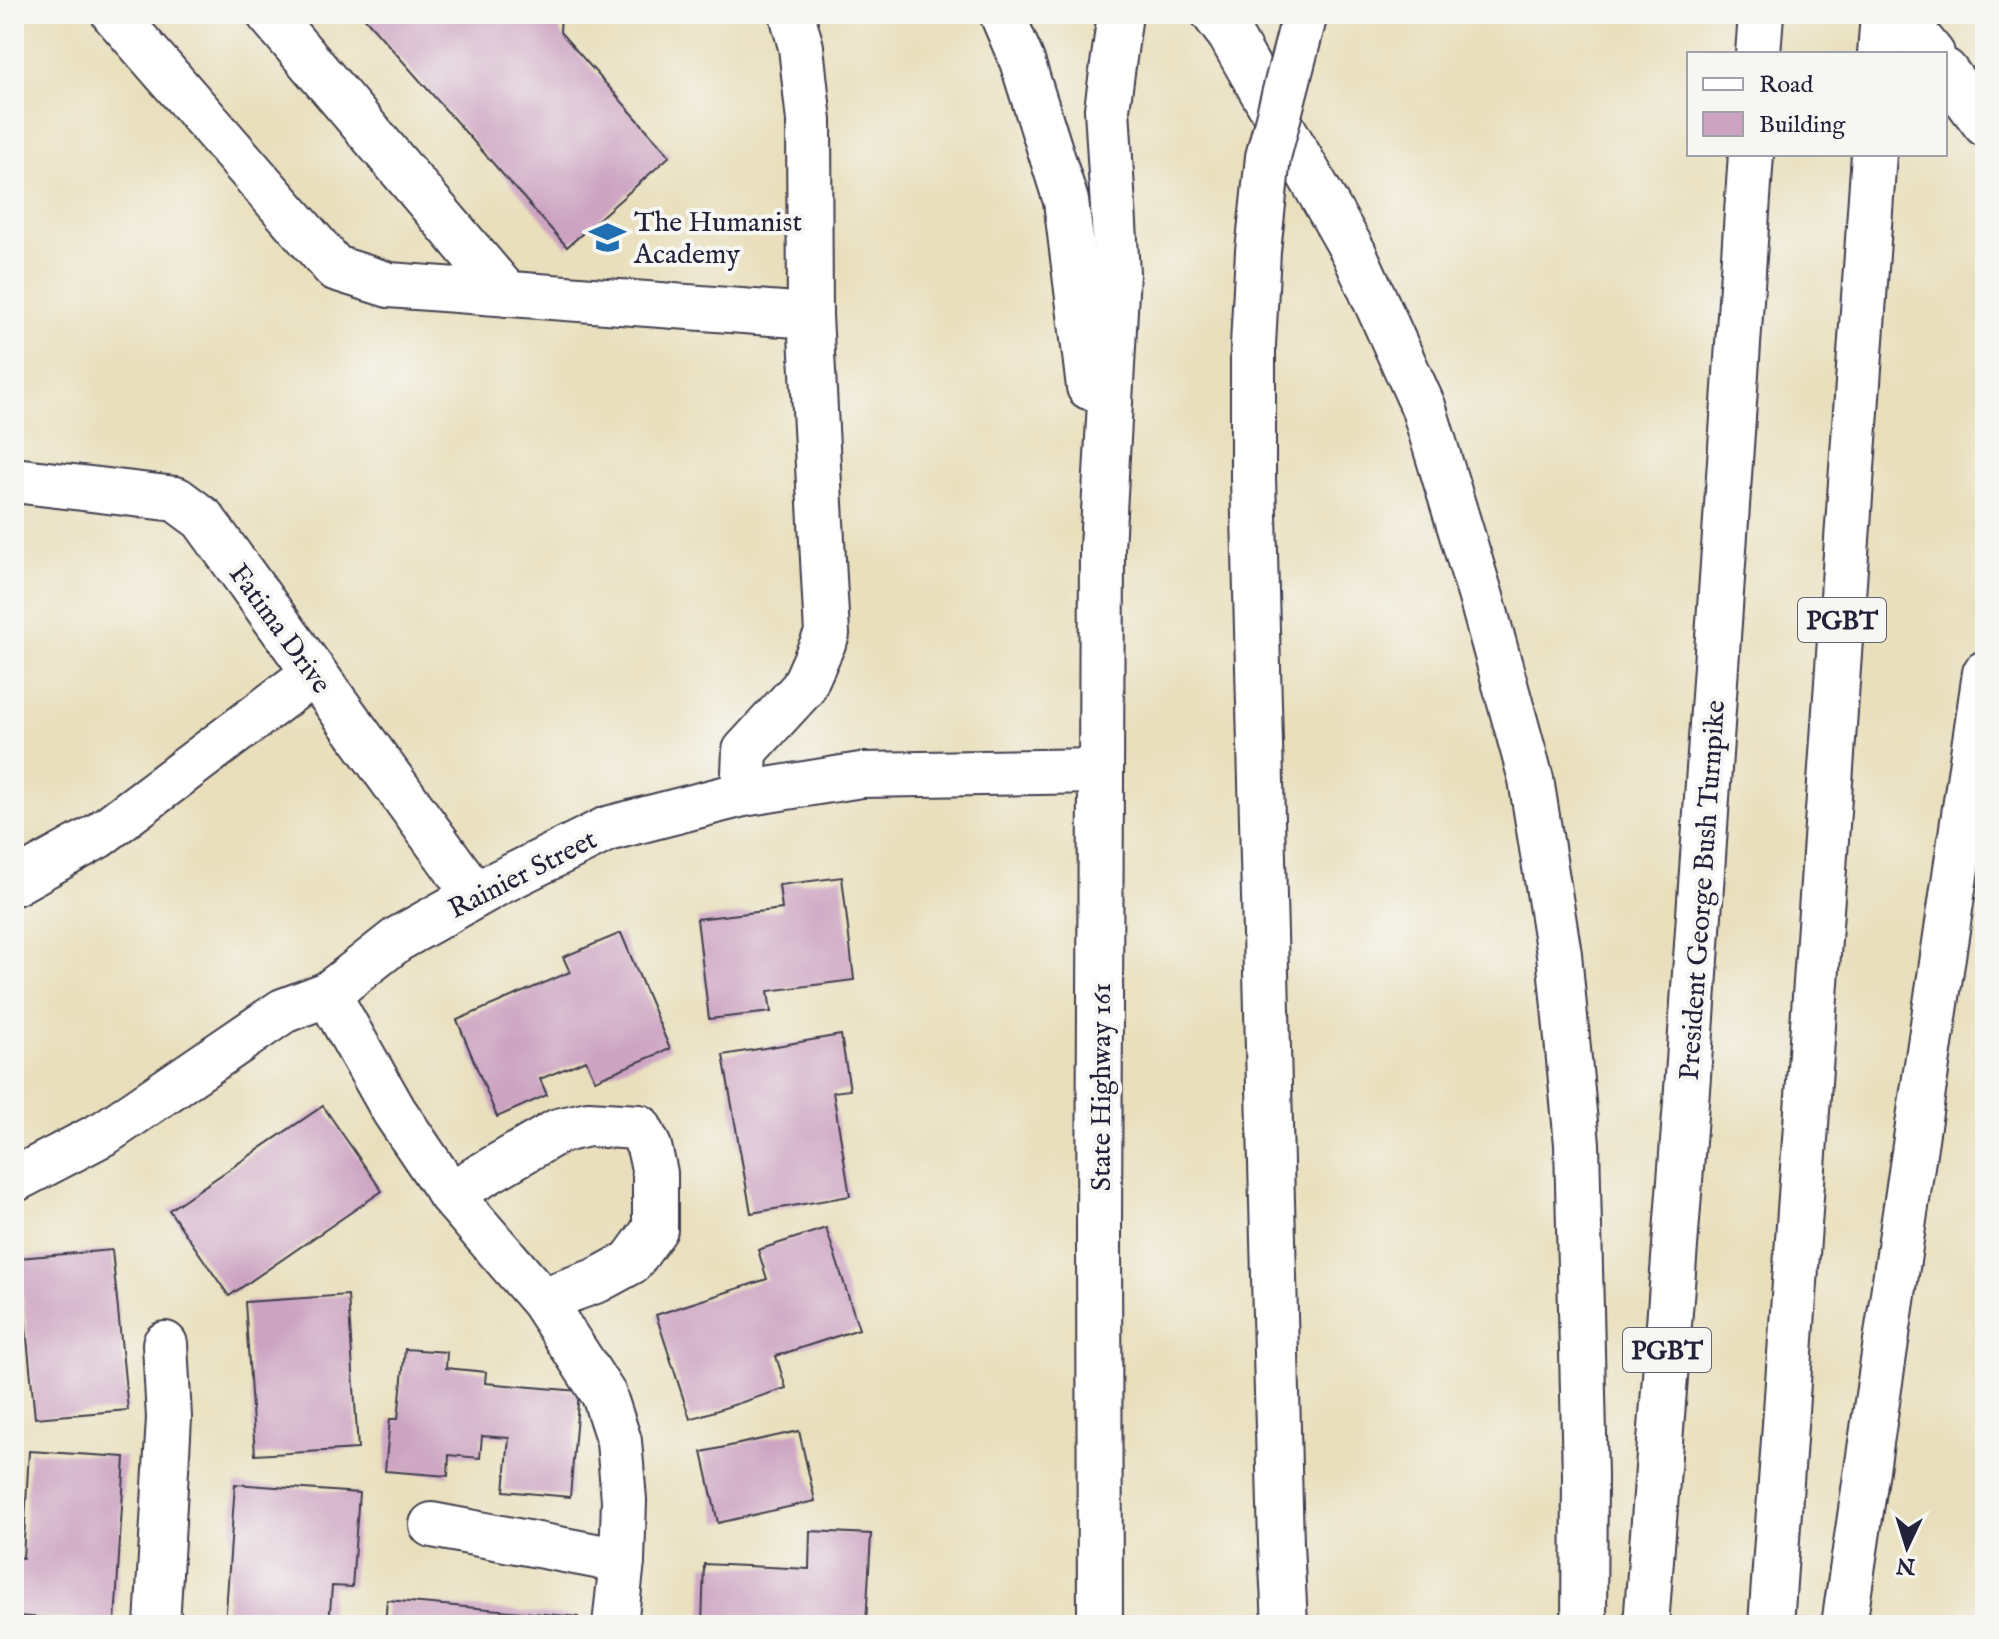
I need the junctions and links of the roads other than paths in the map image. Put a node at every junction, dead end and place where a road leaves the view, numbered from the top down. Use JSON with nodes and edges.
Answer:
{"nodes":[{"id":1,"x":114,"y":14,"type":"edge"},
{"id":2,"x":269,"y":14,"type":"edge"},
{"id":3,"x":792,"y":14,"type":"edge"},
{"id":4,"x":1002,"y":14,"type":"edge"},
{"id":5,"x":1120,"y":14,"type":"edge"},
{"id":6,"x":1214,"y":14,"type":"edge"},
{"id":7,"x":1305,"y":14,"type":"edge"},
{"id":8,"x":1761,"y":14,"type":"edge"},
{"id":9,"x":1883,"y":14,"type":"edge"},
{"id":10,"x":1899,"y":14,"type":"edge"},
{"id":11,"x":1758,"y":52,"type":"edge"},
{"id":12,"x":1880,"y":52,"type":"edge"},
{"id":13,"x":1930,"y":52,"type":"edge"},
{"id":14,"x":1947,"y":74,"type":"edge"},
{"id":15,"x":1985,"y":124,"type":"edge"},
{"id":16,"x":1751,"y":156,"type":"edge"},
{"id":17,"x":1874,"y":156,"type":"edge"},
{"id":18,"x":507,"y":294,"type":"junction"},
{"id":19,"x":810,"y":316,"type":"junction"},
{"id":20,"x":14,"y":480,"type":"edge"},
{"id":21,"x":1102,"y":549,"type":"junction"},
{"id":22,"x":314,"y":673,"type":"junction"},
{"id":23,"x":1985,"y":673,"type":"edge"},
{"id":24,"x":1101,"y":771,"type":"junction"},
{"id":25,"x":743,"y":794,"type":"junction"},
{"id":26,"x":14,"y":883,"type":"edge"},
{"id":27,"x":475,"y":895,"type":"junction"},
{"id":28,"x":328,"y":994,"type":"junction"},
{"id":29,"x":14,"y":1180,"type":"edge"},
{"id":30,"x":450,"y":1194,"type":"junction"},
{"id":31,"x":542,"y":1300,"type":"junction"},
{"id":32,"x":165,"y":1344,"type":"dead end"},
{"id":33,"x":432,"y":1525,"type":"dead end"},
{"id":34,"x":622,"y":1561,"type":"junction"},
{"id":35,"x":157,"y":1625,"type":"edge"},
{"id":36,"x":615,"y":1625,"type":"edge"},
{"id":37,"x":1100,"y":1625,"type":"edge"},
{"id":38,"x":1285,"y":1625,"type":"edge"},
{"id":39,"x":1584,"y":1625,"type":"edge"},
{"id":40,"x":1646,"y":1625,"type":"edge"},
{"id":41,"x":1771,"y":1625,"type":"edge"},
{"id":42,"x":1844,"y":1625,"type":"edge"}],
"edges":[{"from":1,"to":18,"type":"main road"},
{"from":2,"to":18,"type":"main road"},
{"from":3,"to":19,"type":"main road"},
{"from":4,"to":21,"type":"main road"},
{"from":5,"to":21,"type":"main road"},
{"from":6,"to":39,"type":"main road"},
{"from":7,"to":38,"type":"main road","bridge":true},
{"from":8,"to":11,"type":"main road"},
{"from":9,"to":12,"type":"main road"},
{"from":10,"to":13,"type":"main road"},
{"from":14,"to":15,"type":"main road"},
{"from":16,"to":40,"type":"main road","name":"President George Bush Turnpike","number":"PGBT"},
{"from":17,"to":41,"type":"main road","number":"PGBT"},
{"from":18,"to":19,"type":"main road"},
{"from":19,"to":25,"type":"main road"},
{"from":20,"to":22,"type":"main road","name":"Fatima Drive"},
{"from":21,"to":24,"type":"main road","name":"State Highway 161"},
{"from":22,"to":26,"type":"main road"},
{"from":22,"to":27,"type":"main road","name":"Fatima Drive"},
{"from":23,"to":42,"type":"main road"},
{"from":24,"to":25,"type":"main road","name":"Rainier Street"},
{"from":24,"to":37,"type":"main road","name":"State Highway 161"},
{"from":25,"to":27,"type":"main road","name":"Rainier Street"},
{"from":27,"to":28,"type":"main road","name":"Rainier Street"},
{"from":28,"to":29,"type":"main road","name":"Rainier Street"},
{"from":28,"to":30,"type":"main road"},
{"from":30,"to":31,"type":"main road"},
{"from":30,"to":31,"type":"main road"},
{"from":31,"to":34,"type":"main road"},
{"from":32,"to":35,"type":"main road"},
{"from":33,"to":34,"type":"main road"},
{"from":34,"to":36,"type":"main road"}]}
